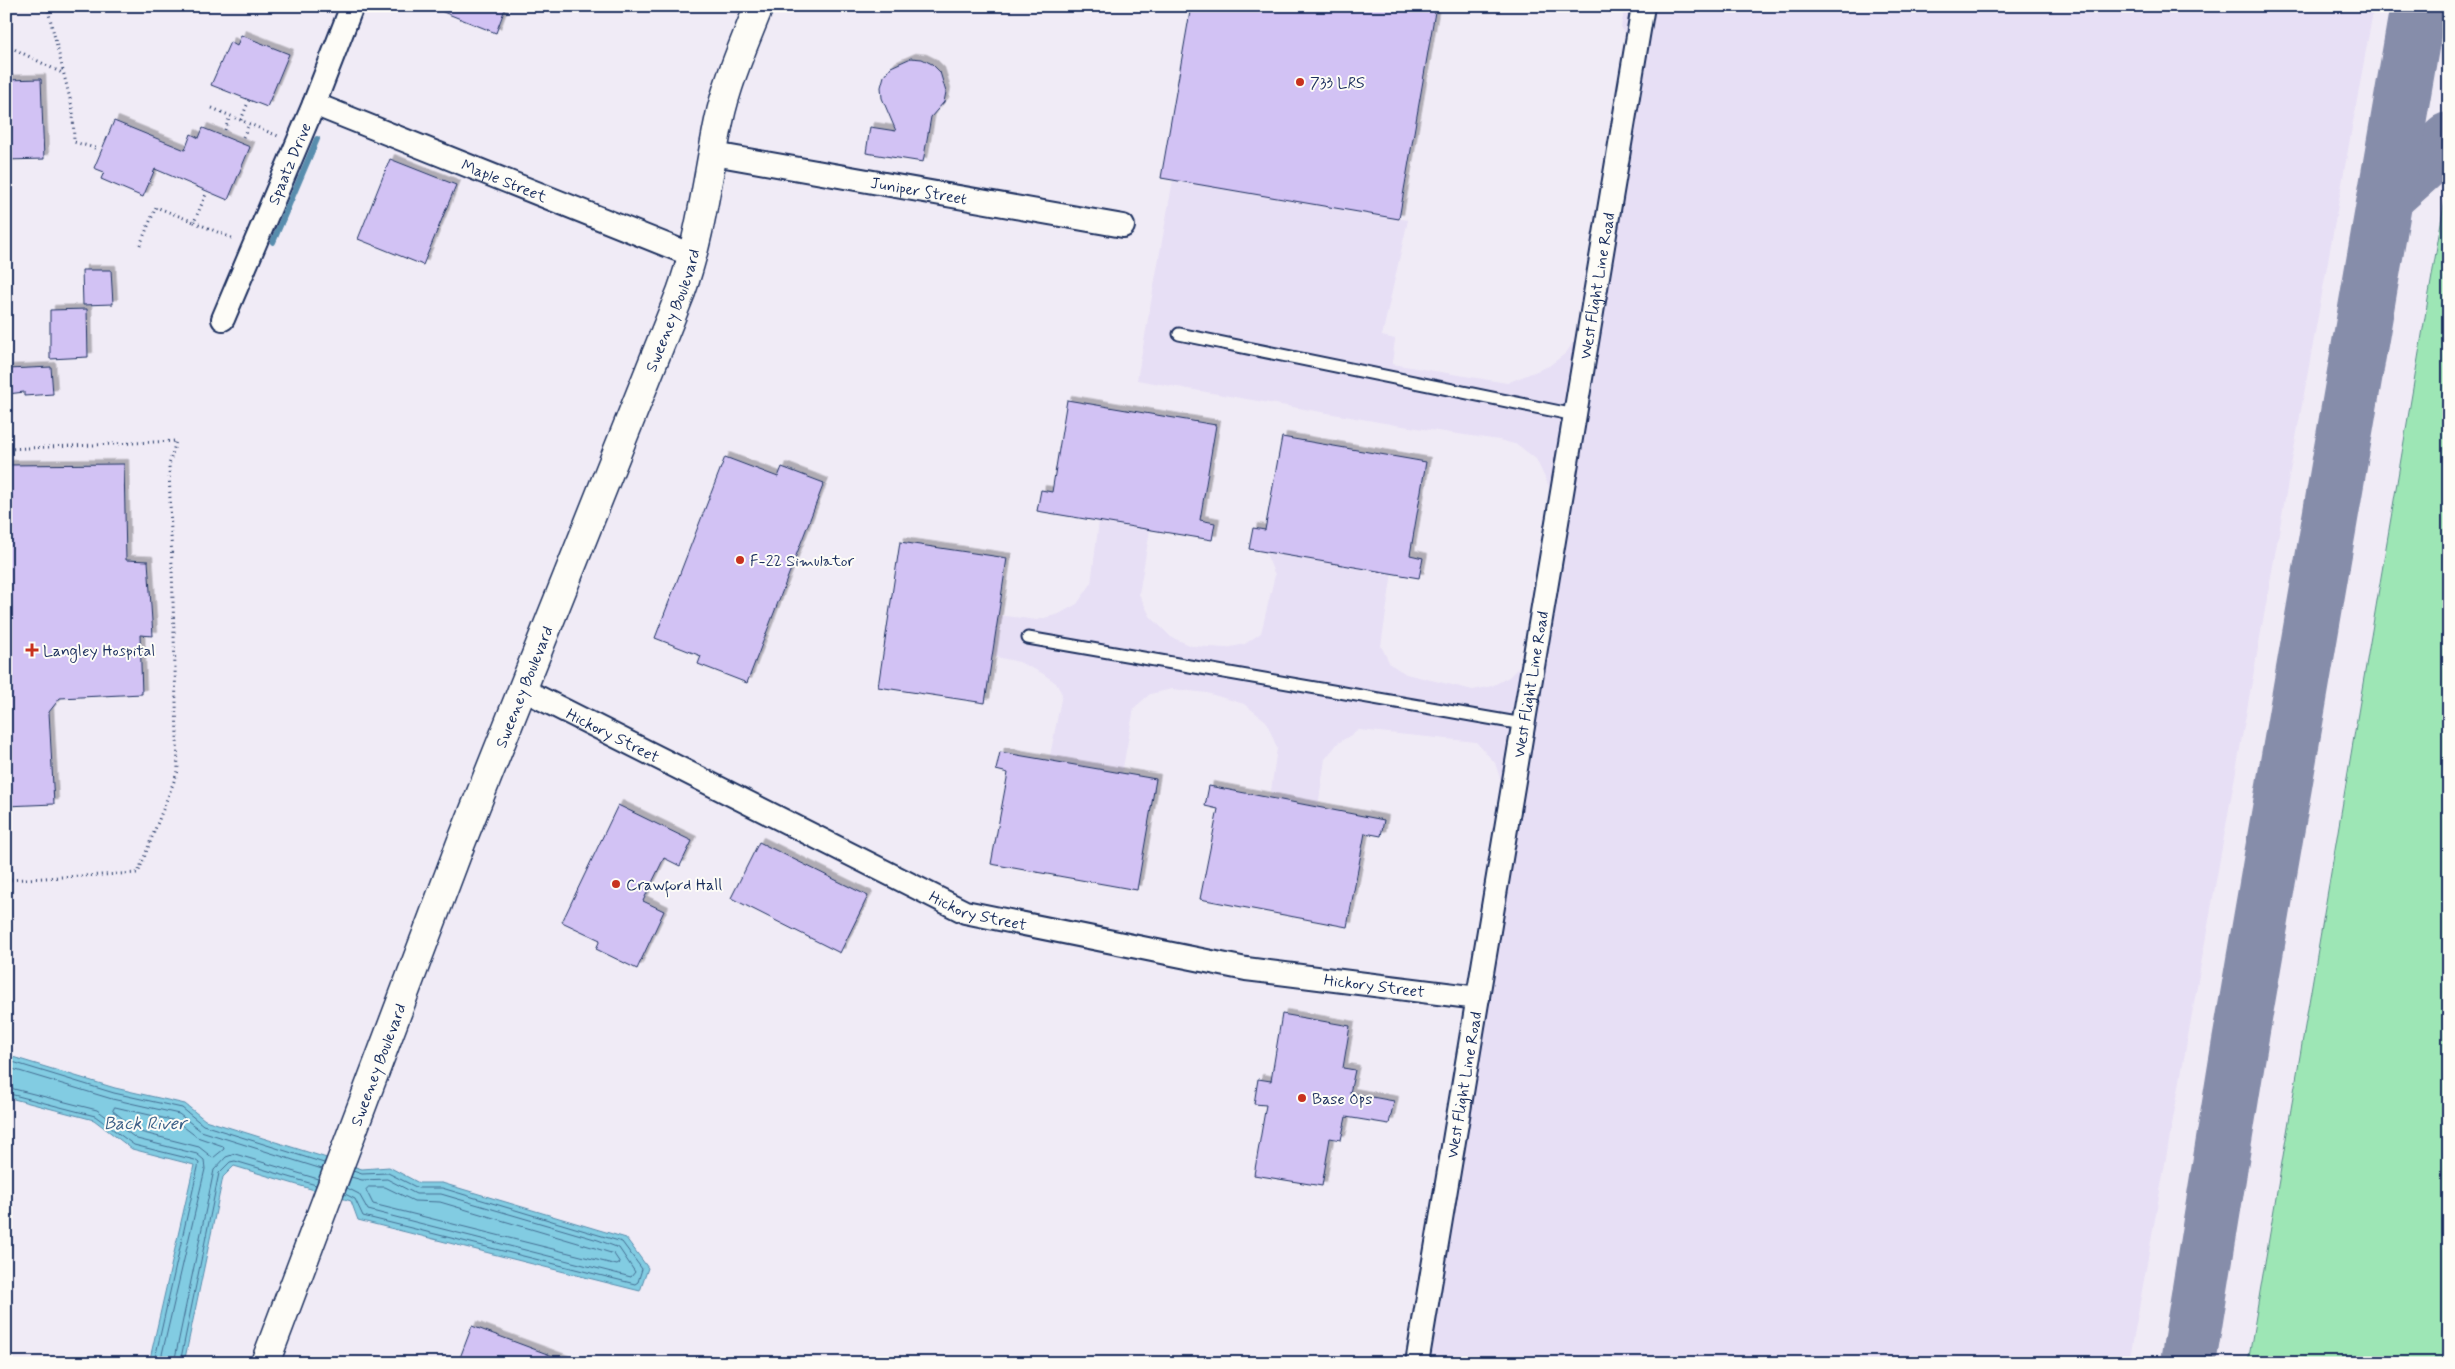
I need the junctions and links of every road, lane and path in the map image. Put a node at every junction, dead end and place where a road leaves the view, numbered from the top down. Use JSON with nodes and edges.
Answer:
{"nodes":[{"id":1,"x":47,"y":6,"type":"edge"},
{"id":2,"x":352,"y":6,"type":"edge"},
{"id":3,"x":759,"y":6,"type":"edge"},
{"id":4,"x":1642,"y":6,"type":"edge"},
{"id":5,"x":6,"y":45,"type":"edge"},
{"id":6,"x":65,"y":75,"type":"junction"},
{"id":7,"x":249,"y":100,"type":"dead end"},
{"id":8,"x":314,"y":104,"type":"junction"},
{"id":9,"x":212,"y":108,"type":"dead end"},
{"id":10,"x":230,"y":116,"type":"junction"},
{"id":11,"x":241,"y":120,"type":"junction"},
{"id":12,"x":249,"y":124,"type":"junction"},
{"id":13,"x":224,"y":130,"type":"dead end"},
{"id":14,"x":244,"y":137,"type":"dead end"},
{"id":15,"x":285,"y":140,"type":"dead end"},
{"id":16,"x":95,"y":148,"type":"dead end"},
{"id":17,"x":714,"y":154,"type":"junction"},
{"id":18,"x":207,"y":192,"type":"dead end"},
{"id":19,"x":194,"y":222,"type":"junction"},
{"id":20,"x":1123,"y":226,"type":"dead end"},
{"id":21,"x":140,"y":245,"type":"dead end"},
{"id":22,"x":231,"y":246,"type":"dead end"},
{"id":23,"x":694,"y":256,"type":"junction"},
{"id":24,"x":223,"y":319,"type":"dead end"},
{"id":25,"x":1179,"y":334,"type":"dead end"},
{"id":26,"x":1575,"y":415,"type":"junction"},
{"id":27,"x":8,"y":449,"type":"dead end"},
{"id":28,"x":1028,"y":638,"type":"dead end"},
{"id":29,"x":522,"y":689,"type":"junction"},
{"id":30,"x":1523,"y":724,"type":"junction"},
{"id":31,"x":6,"y":880,"type":"edge"},
{"id":32,"x":1478,"y":998,"type":"junction"},
{"id":33,"x":265,"y":1363,"type":"edge"},
{"id":34,"x":1417,"y":1363,"type":"edge"}],
"edges":[{"from":1,"to":6,"type":"path"},
{"from":2,"to":8,"type":"street","name":"Spaatz Drive"},
{"from":3,"to":17,"type":"main road","name":"Sweeney Boulevard"},
{"from":4,"to":26,"type":"street","name":"West Flight Line Road"},
{"from":5,"to":6,"type":"path"},
{"from":6,"to":16,"type":"path"},
{"from":7,"to":11,"type":"path"},
{"from":8,"to":23,"type":"street","name":"Maple Street"},
{"from":8,"to":24,"type":"street","name":"Spaatz Drive"},
{"from":9,"to":10,"type":"path"},
{"from":10,"to":11,"type":"path"},
{"from":10,"to":13,"type":"path"},
{"from":11,"to":12,"type":"path"},
{"from":12,"to":14,"type":"path"},
{"from":12,"to":15,"type":"path"},
{"from":17,"to":20,"type":"street","name":"Juniper Street"},
{"from":17,"to":23,"type":"main road","name":"Sweeney Boulevard"},
{"from":18,"to":19,"type":"path"},
{"from":19,"to":21,"type":"path"},
{"from":19,"to":22,"type":"path"},
{"from":23,"to":29,"type":"main road","name":"Sweeney Boulevard"},
{"from":25,"to":26,"type":"lane"},
{"from":26,"to":30,"type":"street","name":"West Flight Line Road"},
{"from":27,"to":31,"type":"path"},
{"from":28,"to":30,"type":"lane"},
{"from":29,"to":32,"type":"street","name":"Hickory Street"},
{"from":29,"to":33,"type":"main road","name":"Sweeney Boulevard"},
{"from":30,"to":32,"type":"street","name":"West Flight Line Road"},
{"from":32,"to":34,"type":"street","name":"West Flight Line Road"}]}
